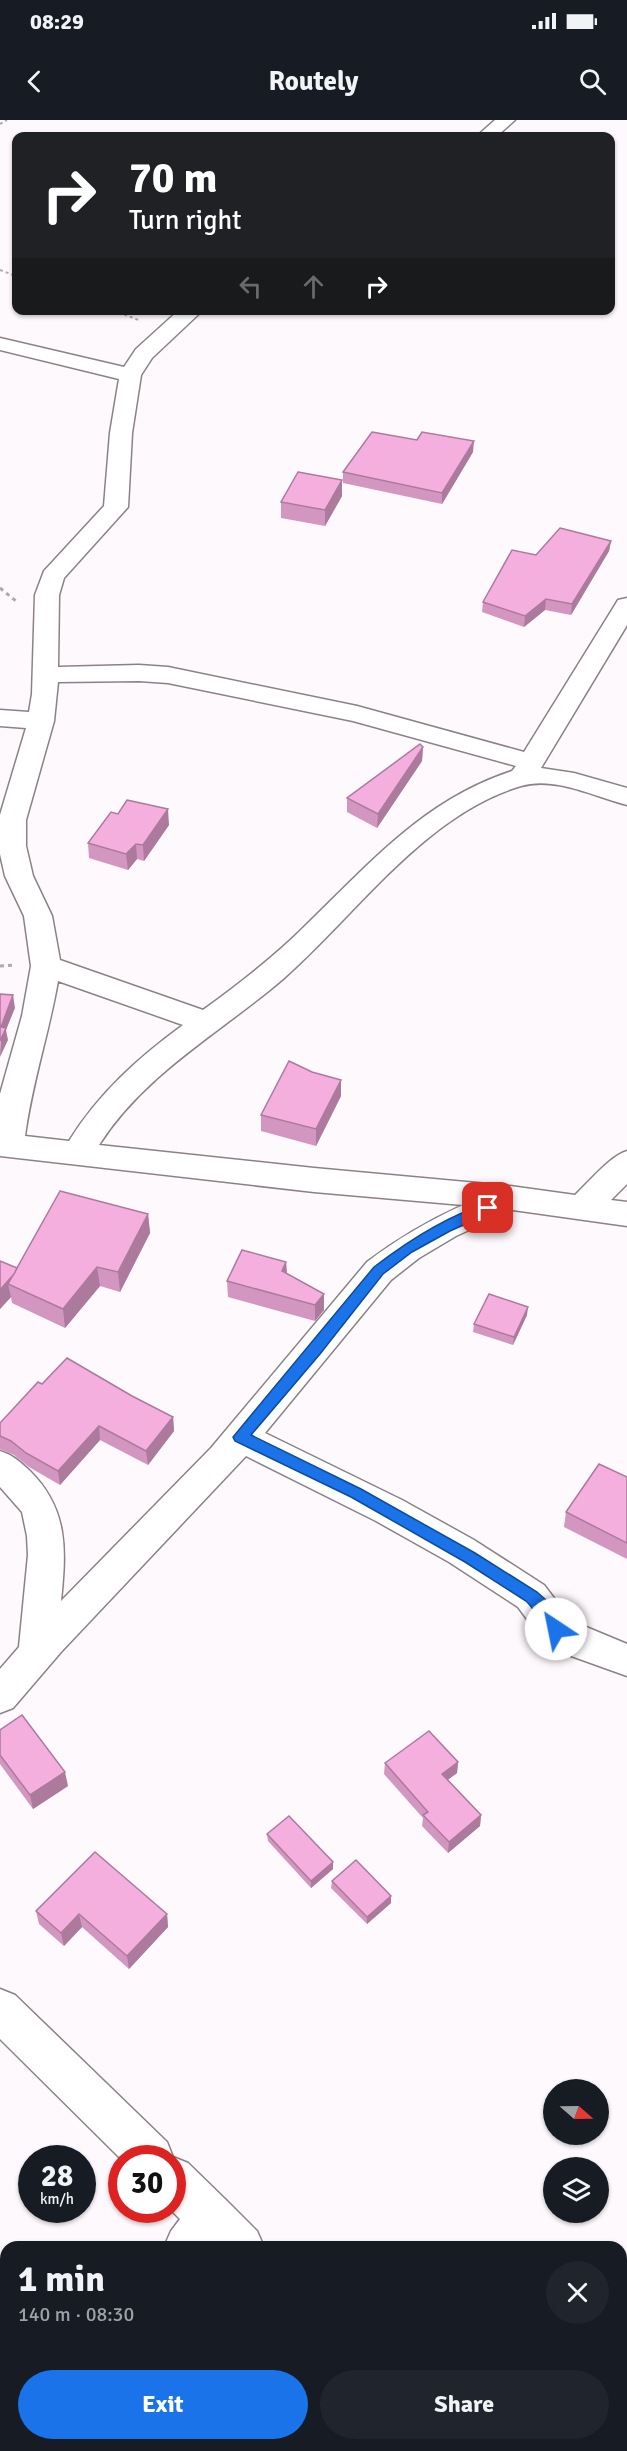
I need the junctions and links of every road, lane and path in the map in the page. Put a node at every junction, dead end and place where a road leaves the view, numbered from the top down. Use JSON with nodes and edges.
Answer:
{"nodes":[{"id":1,"x":7,"y":120,"type":"edge"},
{"id":2,"x":506,"y":120,"type":"edge"},
{"id":3,"x":0,"y":124,"type":"edge"},
{"id":4,"x":491,"y":132,"type":"edge"},
{"id":5,"x":186,"y":315,"type":"edge"},
{"id":6,"x":0,"y":344,"type":"edge"},
{"id":7,"x":130,"y":375,"type":"junction"},
{"id":8,"x":627,"y":604,"type":"edge"},
{"id":9,"x":45,"y":675,"type":"junction"},
{"id":10,"x":0,"y":718,"type":"edge"},
{"id":11,"x":41,"y":721,"type":"junction"},
{"id":12,"x":527,"y":770,"type":"junction"},
{"id":13,"x":627,"y":797,"type":"edge"},
{"id":14,"x":46,"y":966,"type":"junction"},
{"id":15,"x":207,"y":1022,"type":"junction"},
{"id":16,"x":4,"y":1145,"type":"edge"},
{"id":17,"x":77,"y":1154,"type":"junction"},
{"id":18,"x":627,"y":1162,"type":"edge"},
{"id":19,"x":510,"y":1198,"type":"junction"},
{"id":20,"x":583,"y":1207,"type":"junction"},
{"id":21,"x":627,"y":1214,"type":"edge"},
{"id":22,"x":240,"y":1437,"type":"junction"},
{"id":23,"x":0,"y":1465,"type":"edge"},
{"id":24,"x":37,"y":1652,"type":"junction"},
{"id":25,"x":627,"y":1660,"type":"edge"},
{"id":26,"x":0,"y":1696,"type":"edge"},
{"id":27,"x":0,"y":2010,"type":"edge"},
{"id":28,"x":138,"y":2145,"type":"edge"},
{"id":29,"x":186,"y":2206,"type":"edge"},
{"id":30,"x":199,"y":2232,"type":"edge"},
{"id":31,"x":224,"y":2241,"type":"edge"}],
"edges":[{"from":1,"to":3,"type":"path"},
{"from":2,"to":4,"type":"street"},
{"from":5,"to":7,"type":"street"},
{"from":6,"to":7,"type":"street"},
{"from":7,"to":9,"type":"street"},
{"from":8,"to":12,"type":"street"},
{"from":9,"to":11,"type":"street"},
{"from":9,"to":12,"type":"street"},
{"from":10,"to":11,"type":"street"},
{"from":11,"to":14,"type":"street"},
{"from":12,"to":13,"type":"street"},
{"from":12,"to":15,"type":"street"},
{"from":14,"to":15,"type":"street"},
{"from":14,"to":16,"type":"street"},
{"from":15,"to":17,"type":"street"},
{"from":16,"to":17,"type":"street"},
{"from":17,"to":19,"type":"street"},
{"from":18,"to":20,"type":"street"},
{"from":19,"to":20,"type":"street"},
{"from":19,"to":22,"type":"street"},
{"from":20,"to":21,"type":"street"},
{"from":22,"to":24,"type":"street"},
{"from":22,"to":25,"type":"street"},
{"from":23,"to":24,"type":"street"},
{"from":24,"to":26,"type":"street"},
{"from":27,"to":28,"type":"street"},
{"from":29,"to":30,"type":"street"},
{"from":30,"to":31,"type":"street"}]}
